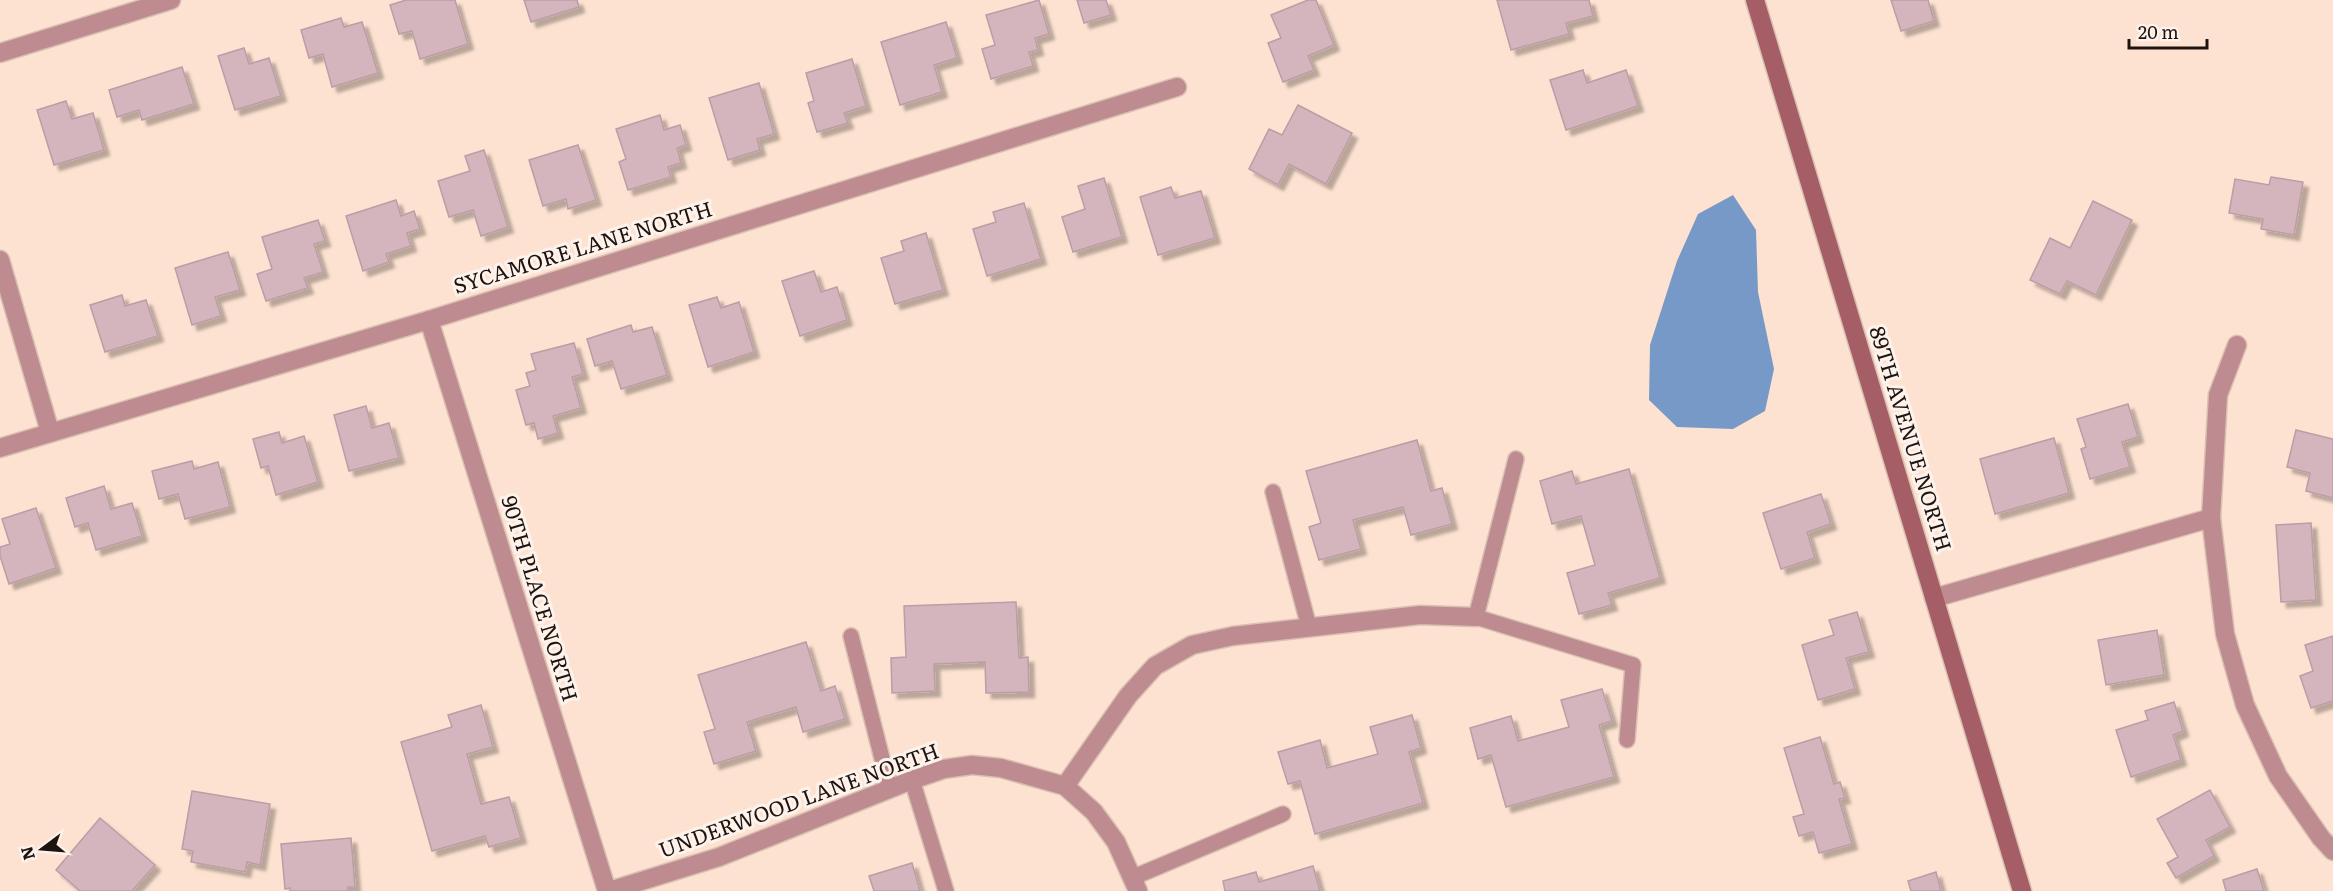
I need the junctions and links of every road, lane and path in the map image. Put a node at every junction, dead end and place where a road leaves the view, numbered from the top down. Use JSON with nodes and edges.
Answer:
{"nodes":[{"id":1,"x":171,"y":0,"type":"edge"},
{"id":2,"x":1755,"y":0,"type":"edge"},
{"id":3,"x":0,"y":53,"type":"edge"},
{"id":4,"x":1177,"y":87,"type":"dead end"},
{"id":5,"x":0,"y":260,"type":"edge"},
{"id":6,"x":429,"y":320,"type":"junction"},
{"id":7,"x":2237,"y":345,"type":"dead end"},
{"id":8,"x":50,"y":432,"type":"junction"},
{"id":9,"x":0,"y":448,"type":"edge"},
{"id":10,"x":1516,"y":459,"type":"dead end"},
{"id":11,"x":1273,"y":492,"type":"dead end"},
{"id":12,"x":2211,"y":518,"type":"junction"},
{"id":13,"x":1934,"y":598,"type":"junction"},
{"id":14,"x":1476,"y":617,"type":"junction"},
{"id":15,"x":1309,"y":627,"type":"junction"},
{"id":16,"x":851,"y":636,"type":"dead end"},
{"id":17,"x":1627,"y":740,"type":"dead end"},
{"id":18,"x":912,"y":780,"type":"junction"},
{"id":19,"x":1065,"y":786,"type":"junction"},
{"id":20,"x":890,"y":789,"type":"junction"},
{"id":21,"x":1283,"y":814,"type":"dead end"},
{"id":22,"x":2333,"y":851,"type":"edge"},
{"id":23,"x":1136,"y":884,"type":"edge"},
{"id":24,"x":608,"y":891,"type":"edge"},
{"id":25,"x":946,"y":891,"type":"edge"},
{"id":26,"x":2022,"y":891,"type":"edge"}],
"edges":[{"from":1,"to":3,"type":"street"},
{"from":2,"to":13,"type":"street","name":"89TH AVENUE NORTH"},
{"from":4,"to":6,"type":"street","name":"SYCAMORE LANE NORTH"},
{"from":5,"to":8,"type":"street"},
{"from":6,"to":8,"type":"street","name":"SYCAMORE LANE NORTH"},
{"from":6,"to":24,"type":"street","name":"90TH PLACE NORTH"},
{"from":7,"to":12,"type":"street"},
{"from":8,"to":9,"type":"street","name":"SYCAMORE LANE NORTH"},
{"from":10,"to":14,"type":"lane"},
{"from":11,"to":15,"type":"lane"},
{"from":12,"to":13,"type":"street"},
{"from":12,"to":22,"type":"street"},
{"from":13,"to":26,"type":"street","name":"89TH AVENUE NORTH"},
{"from":14,"to":15,"type":"street"},
{"from":14,"to":17,"type":"lane"},
{"from":15,"to":19,"type":"street"},
{"from":16,"to":20,"type":"lane"},
{"from":18,"to":19,"type":"street","name":"UNDERWOOD LANE NORTH"},
{"from":18,"to":20,"type":"street","name":"UNDERWOOD LANE NORTH"},
{"from":18,"to":25,"type":"lane"},
{"from":19,"to":23,"type":"street"},
{"from":20,"to":24,"type":"street","name":"UNDERWOOD LANE NORTH"},
{"from":21,"to":23,"type":"lane"}]}
